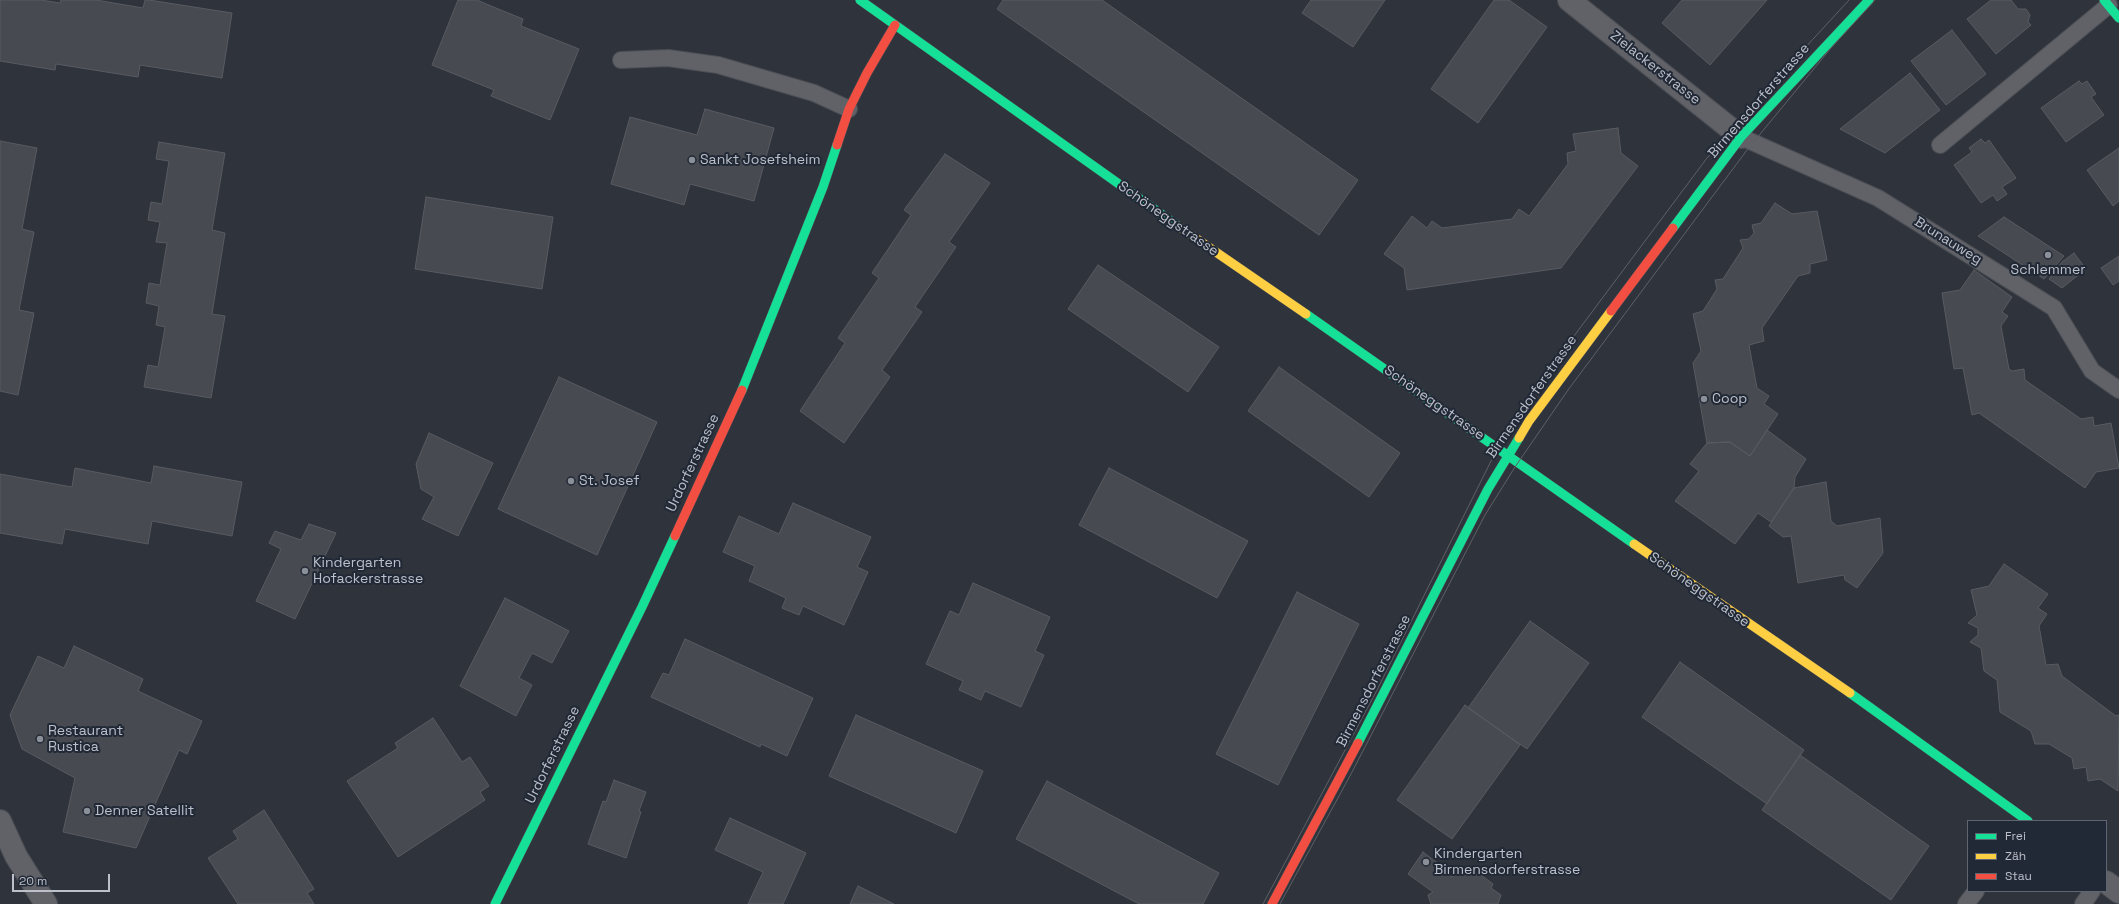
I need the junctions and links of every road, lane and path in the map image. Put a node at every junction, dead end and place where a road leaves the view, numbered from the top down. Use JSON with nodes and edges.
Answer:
{"nodes":[{"id":1,"x":860,"y":0,"type":"edge"},
{"id":2,"x":1569,"y":0,"type":"edge"},
{"id":3,"x":1869,"y":0,"type":"edge"},
{"id":4,"x":2106,"y":3,"type":"edge"},
{"id":5,"x":2119,"y":18,"type":"edge"},
{"id":6,"x":895,"y":25,"type":"junction"},
{"id":7,"x":621,"y":60,"type":"dead end"},
{"id":8,"x":849,"y":109,"type":"junction"},
{"id":9,"x":1741,"y":137,"type":"junction"},
{"id":10,"x":1940,"y":145,"type":"dead end"},
{"id":11,"x":2119,"y":390,"type":"edge"},
{"id":12,"x":1507,"y":455,"type":"junction"},
{"id":13,"x":2027,"y":820,"type":"edge"},
{"id":14,"x":0,"y":821,"type":"edge"},
{"id":15,"x":2107,"y":883,"type":"edge"},
{"id":16,"x":1975,"y":892,"type":"edge"},
{"id":17,"x":2091,"y":892,"type":"edge"},
{"id":18,"x":2119,"y":892,"type":"edge"},
{"id":19,"x":46,"y":904,"type":"edge"},
{"id":20,"x":495,"y":904,"type":"edge"},
{"id":21,"x":1272,"y":904,"type":"edge"},
{"id":22,"x":1966,"y":904,"type":"edge"},
{"id":23,"x":2083,"y":904,"type":"edge"}],
"edges":[{"from":1,"to":6,"type":"street","name":"Schöneggstrasse"},
{"from":2,"to":9,"type":"street","name":"Zielackerstrasse"},
{"from":3,"to":9,"type":"street","name":"Birmensdorferstrasse"},
{"from":4,"to":5,"type":"street"},
{"from":4,"to":10,"type":"lane"},
{"from":6,"to":8,"type":"street","name":"Urdorferstrasse"},
{"from":6,"to":12,"type":"street","name":"Schöneggstrasse"},
{"from":7,"to":8,"type":"lane"},
{"from":8,"to":20,"type":"street","name":"Urdorferstrasse"},
{"from":9,"to":11,"type":"lane","name":"Brunauweg"},
{"from":9,"to":12,"type":"street","name":"Birmensdorferstrasse"},
{"from":12,"to":13,"type":"street","name":"Schöneggstrasse"},
{"from":12,"to":21,"type":"street","name":"Birmensdorferstrasse"},
{"from":14,"to":19,"type":"street"},
{"from":15,"to":18,"type":"street"},
{"from":16,"to":22,"type":"lane"},
{"from":17,"to":23,"type":"lane"}]}
